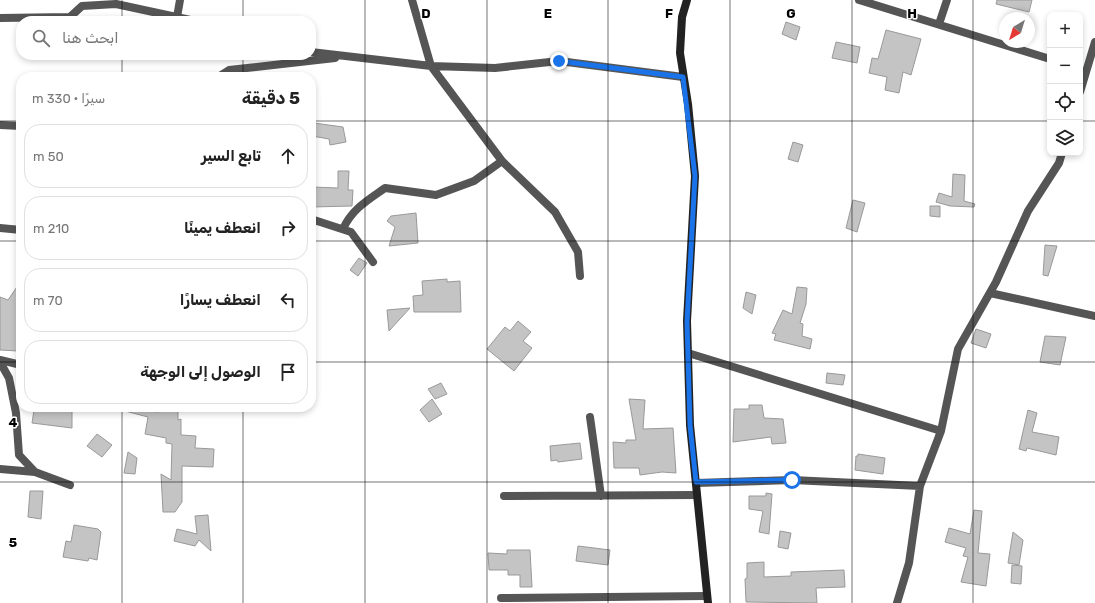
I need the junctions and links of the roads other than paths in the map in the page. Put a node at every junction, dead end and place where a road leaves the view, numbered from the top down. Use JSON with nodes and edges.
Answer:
{"nodes":[{"id":1,"x":180,"y":0,"type":"edge"},
{"id":2,"x":412,"y":0,"type":"edge"},
{"id":3,"x":687,"y":0,"type":"edge"},
{"id":4,"x":859,"y":0,"type":"edge"},
{"id":5,"x":947,"y":0,"type":"edge"},
{"id":6,"x":71,"y":16,"type":"edge"},
{"id":7,"x":172,"y":16,"type":"edge"},
{"id":8,"x":177,"y":16,"type":"edge"},
{"id":9,"x":0,"y":18,"type":"edge"},
{"id":10,"x":16,"y":18,"type":"edge"},
{"id":11,"x":939,"y":24,"type":"junction"},
{"id":12,"x":1095,"y":42,"type":"edge"},
{"id":13,"x":316,"y":53,"type":"edge"},
{"id":14,"x":349,"y":56,"type":"junction"},
{"id":15,"x":1047,"y":58,"type":"edge"},
{"id":16,"x":315,"y":60,"type":"edge"},
{"id":17,"x":316,"y":60,"type":"edge"},
{"id":18,"x":431,"y":66,"type":"junction"},
{"id":19,"x":1083,"y":69,"type":"edge"},
{"id":20,"x":226,"y":72,"type":"edge"},
{"id":21,"x":683,"y":77,"type":"junction"},
{"id":22,"x":0,"y":124,"type":"edge"},
{"id":23,"x":16,"y":126,"type":"edge"},
{"id":24,"x":1061,"y":156,"type":"edge"},
{"id":25,"x":502,"y":161,"type":"junction"},
{"id":26,"x":316,"y":221,"type":"edge"},
{"id":27,"x":0,"y":228,"type":"edge"},
{"id":28,"x":343,"y":229,"type":"junction"},
{"id":29,"x":16,"y":230,"type":"edge"},
{"id":30,"x":373,"y":262,"type":"dead end"},
{"id":31,"x":580,"y":276,"type":"dead end"},
{"id":32,"x":990,"y":293,"type":"junction"},
{"id":33,"x":1095,"y":316,"type":"edge"},
{"id":34,"x":688,"y":353,"type":"junction"},
{"id":35,"x":0,"y":361,"type":"edge"},
{"id":36,"x":16,"y":364,"type":"edge"},
{"id":37,"x":590,"y":417,"type":"dead end"},
{"id":38,"x":940,"y":431,"type":"junction"},
{"id":39,"x":0,"y":469,"type":"edge"},
{"id":40,"x":35,"y":472,"type":"junction"},
{"id":41,"x":696,"y":482,"type":"junction"},
{"id":42,"x":70,"y":485,"type":"dead end"},
{"id":43,"x":920,"y":486,"type":"junction"},
{"id":44,"x":697,"y":495,"type":"junction"},
{"id":45,"x":504,"y":496,"type":"dead end"},
{"id":46,"x":601,"y":496,"type":"junction"},
{"id":47,"x":501,"y":598,"type":"dead end"},
{"id":48,"x":707,"y":599,"type":"edge"},
{"id":49,"x":598,"y":600,"type":"edge"},
{"id":50,"x":897,"y":603,"type":"edge"}],
"edges":[{"from":1,"to":8,"type":"street"},
{"from":2,"to":18,"type":"street"},
{"from":3,"to":21,"type":"street"},
{"from":4,"to":11,"type":"street"},
{"from":5,"to":11,"type":"street"},
{"from":6,"to":7,"type":"street"},
{"from":9,"to":10,"type":"street"},
{"from":11,"to":15,"type":"street"},
{"from":12,"to":19,"type":"street"},
{"from":13,"to":14,"type":"street"},
{"from":14,"to":17,"type":"street"},
{"from":14,"to":18,"type":"street"},
{"from":16,"to":20,"type":"street"},
{"from":18,"to":21,"type":"street"},
{"from":18,"to":25,"type":"street"},
{"from":21,"to":34,"type":"street"},
{"from":22,"to":23,"type":"street"},
{"from":24,"to":32,"type":"street"},
{"from":25,"to":28,"type":"street"},
{"from":25,"to":31,"type":"street"},
{"from":26,"to":28,"type":"street"},
{"from":27,"to":29,"type":"street"},
{"from":28,"to":30,"type":"street"},
{"from":32,"to":33,"type":"street"},
{"from":32,"to":38,"type":"street"},
{"from":34,"to":38,"type":"street"},
{"from":34,"to":41,"type":"street"},
{"from":35,"to":36,"type":"street"},
{"from":35,"to":40,"type":"street"},
{"from":37,"to":46,"type":"street"},
{"from":38,"to":43,"type":"street"},
{"from":39,"to":40,"type":"street"},
{"from":40,"to":42,"type":"street"},
{"from":41,"to":43,"type":"street"},
{"from":41,"to":44,"type":"street"},
{"from":43,"to":50,"type":"street"},
{"from":44,"to":46,"type":"street"},
{"from":44,"to":48,"type":"street"},
{"from":45,"to":46,"type":"street"},
{"from":47,"to":49,"type":"street"},
{"from":48,"to":49,"type":"street"}]}
